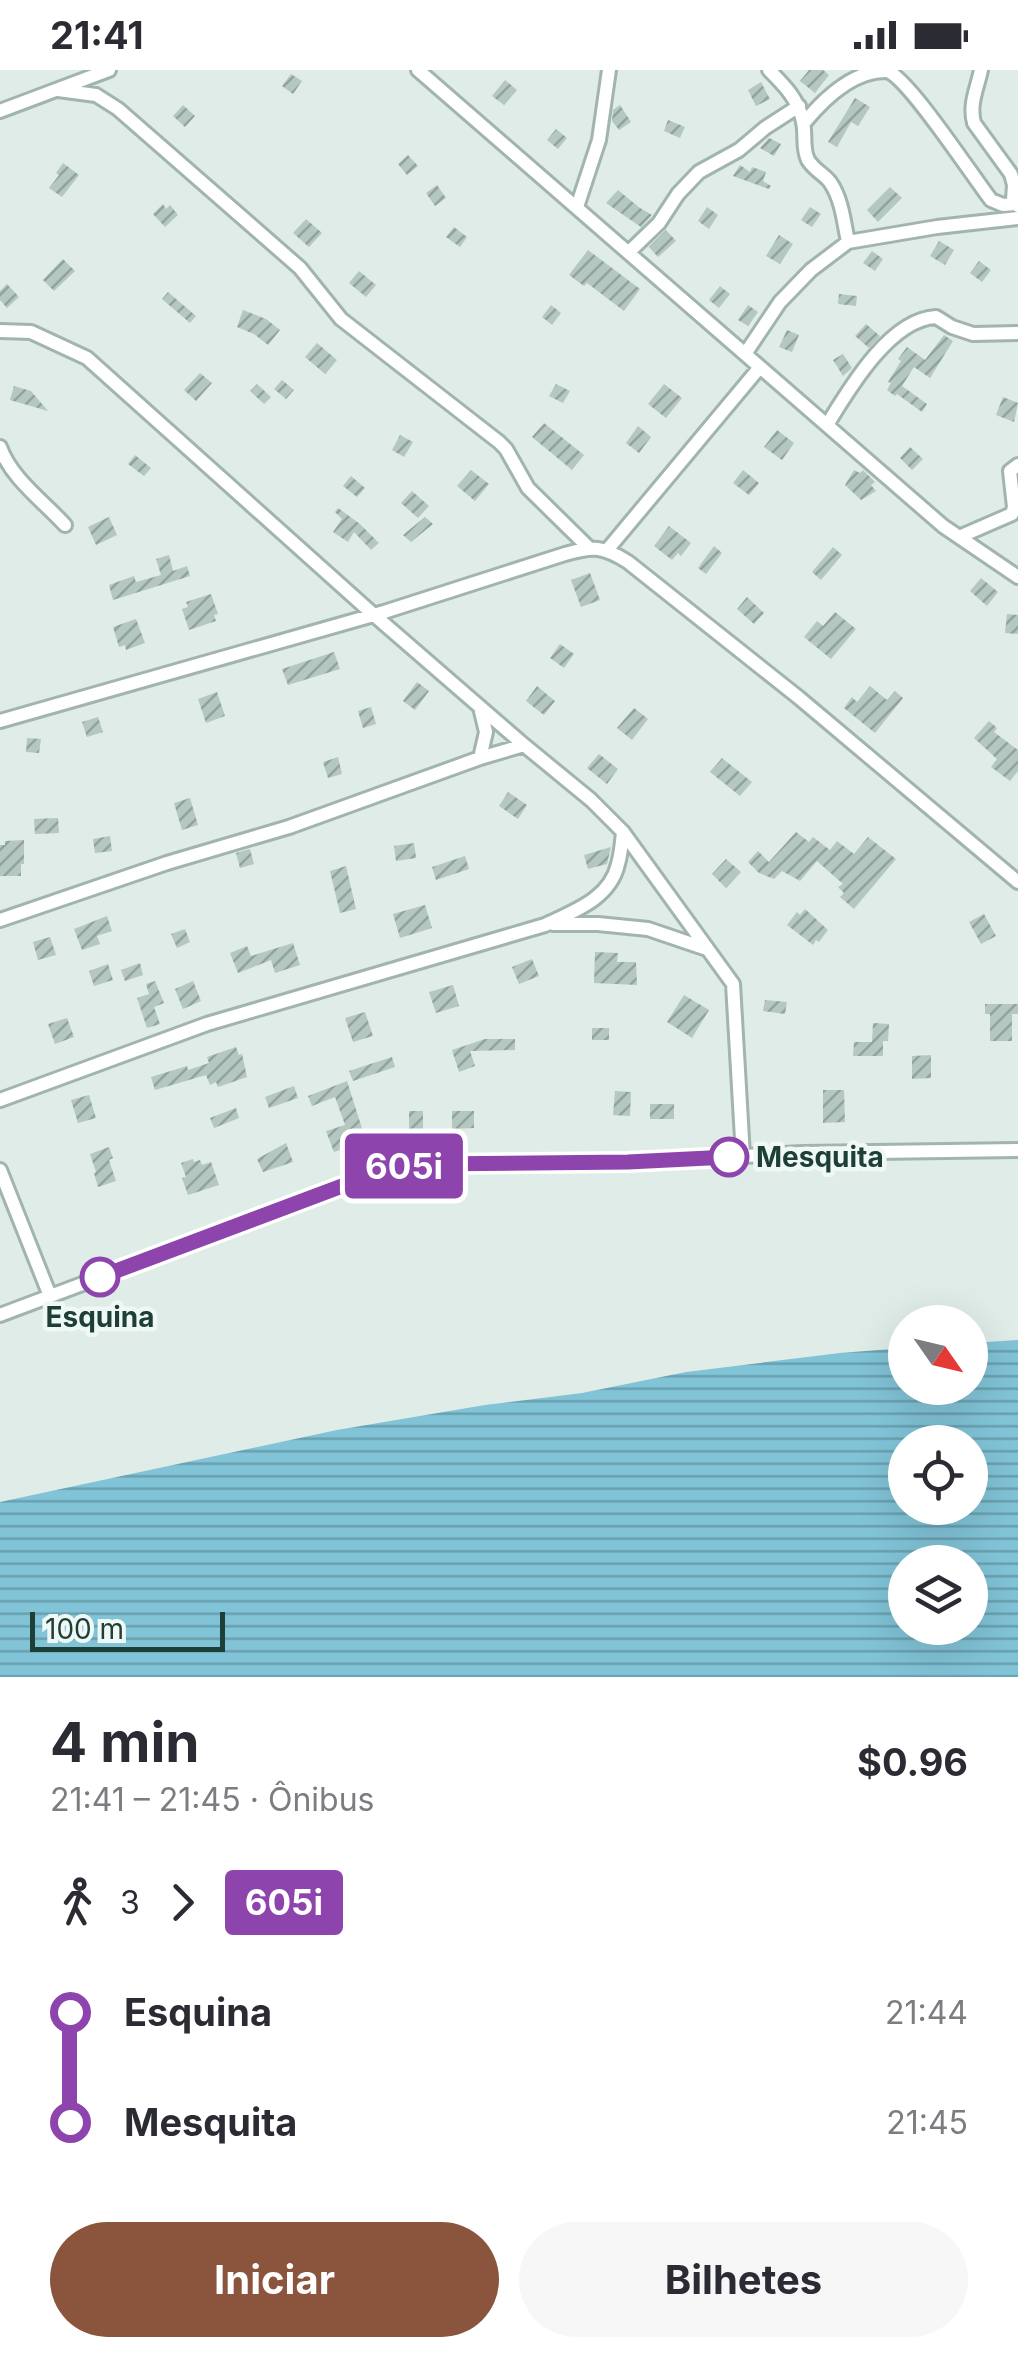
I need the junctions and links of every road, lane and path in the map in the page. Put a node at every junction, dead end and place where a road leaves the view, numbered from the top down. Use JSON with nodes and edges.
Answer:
{"nodes":[{"id":1,"x":109,"y":70,"type":"edge"},
{"id":2,"x":418,"y":70,"type":"edge"},
{"id":3,"x":609,"y":70,"type":"edge"},
{"id":4,"x":769,"y":70,"type":"edge"},
{"id":5,"x":981,"y":70,"type":"edge"},
{"id":6,"x":58,"y":90,"type":"junction"},
{"id":7,"x":799,"y":106,"type":"junction"},
{"id":8,"x":0,"y":111,"type":"edge"},
{"id":9,"x":804,"y":123,"type":"junction"},
{"id":10,"x":577,"y":206,"type":"junction"},
{"id":11,"x":1017,"y":210,"type":"edge"},
{"id":12,"x":848,"y":242,"type":"junction"},
{"id":13,"x":628,"y":252,"type":"junction"},
{"id":14,"x":0,"y":331,"type":"edge"},
{"id":15,"x":1018,"y":333,"type":"edge"},
{"id":16,"x":745,"y":354,"type":"junction"},
{"id":17,"x":760,"y":366,"type":"junction"},
{"id":18,"x":827,"y":424,"type":"junction"},
{"id":19,"x":0,"y":447,"type":"edge"},
{"id":20,"x":1018,"y":466,"type":"edge"},
{"id":21,"x":65,"y":525,"type":"dead end"},
{"id":22,"x":959,"y":536,"type":"junction"},
{"id":23,"x":588,"y":547,"type":"junction"},
{"id":24,"x":608,"y":549,"type":"junction"},
{"id":25,"x":1018,"y":578,"type":"edge"},
{"id":26,"x":374,"y":615,"type":"junction"},
{"id":27,"x":480,"y":707,"type":"junction"},
{"id":28,"x":0,"y":722,"type":"edge"},
{"id":29,"x":524,"y":745,"type":"junction"},
{"id":30,"x":480,"y":758,"type":"junction"},
{"id":31,"x":623,"y":832,"type":"junction"},
{"id":32,"x":1018,"y":882,"type":"edge"},
{"id":33,"x":0,"y":920,"type":"edge"},
{"id":34,"x":546,"y":925,"type":"junction"},
{"id":35,"x":706,"y":949,"type":"junction"},
{"id":36,"x":0,"y":1086,"type":"edge"},
{"id":37,"x":24,"y":1091,"type":"junction"},
{"id":38,"x":0,"y":1100,"type":"edge"},
{"id":39,"x":1018,"y":1149,"type":"edge"},
{"id":40,"x":744,"y":1156,"type":"junction"},
{"id":41,"x":0,"y":1170,"type":"edge"},
{"id":42,"x":50,"y":1296,"type":"junction"},
{"id":43,"x":0,"y":1316,"type":"edge"}],
"edges":[{"from":1,"to":6,"type":"street"},
{"from":2,"to":10,"type":"street"},
{"from":3,"to":10,"type":"street"},
{"from":4,"to":7,"type":"street"},
{"from":5,"to":11,"type":"street"},
{"from":6,"to":8,"type":"street"},
{"from":6,"to":23,"type":"street"},
{"from":7,"to":9,"type":"street"},
{"from":7,"to":13,"type":"street"},
{"from":9,"to":11,"type":"street"},
{"from":9,"to":12,"type":"street"},
{"from":10,"to":13,"type":"street"},
{"from":11,"to":12,"type":"street"},
{"from":12,"to":16,"type":"street"},
{"from":13,"to":16,"type":"street"},
{"from":14,"to":26,"type":"street"},
{"from":15,"to":18,"type":"street"},
{"from":16,"to":17,"type":"street"},
{"from":17,"to":18,"type":"street"},
{"from":17,"to":24,"type":"street"},
{"from":18,"to":22,"type":"street"},
{"from":19,"to":21,"type":"street"},
{"from":20,"to":22,"type":"street"},
{"from":22,"to":25,"type":"street"},
{"from":23,"to":24,"type":"street"},
{"from":23,"to":26,"type":"street"},
{"from":24,"to":32,"type":"street"},
{"from":26,"to":27,"type":"street"},
{"from":26,"to":28,"type":"street"},
{"from":27,"to":29,"type":"street"},
{"from":27,"to":30,"type":"street"},
{"from":29,"to":30,"type":"street"},
{"from":29,"to":31,"type":"street"},
{"from":30,"to":33,"type":"street"},
{"from":31,"to":34,"type":"street"},
{"from":31,"to":35,"type":"street"},
{"from":34,"to":35,"type":"street"},
{"from":34,"to":37,"type":"street"},
{"from":35,"to":40,"type":"street"},
{"from":36,"to":37,"type":"street"},
{"from":37,"to":38,"type":"street"},
{"from":39,"to":40,"type":"street"},
{"from":40,"to":42,"type":"street"},
{"from":41,"to":42,"type":"street"},
{"from":42,"to":43,"type":"street"}]}
